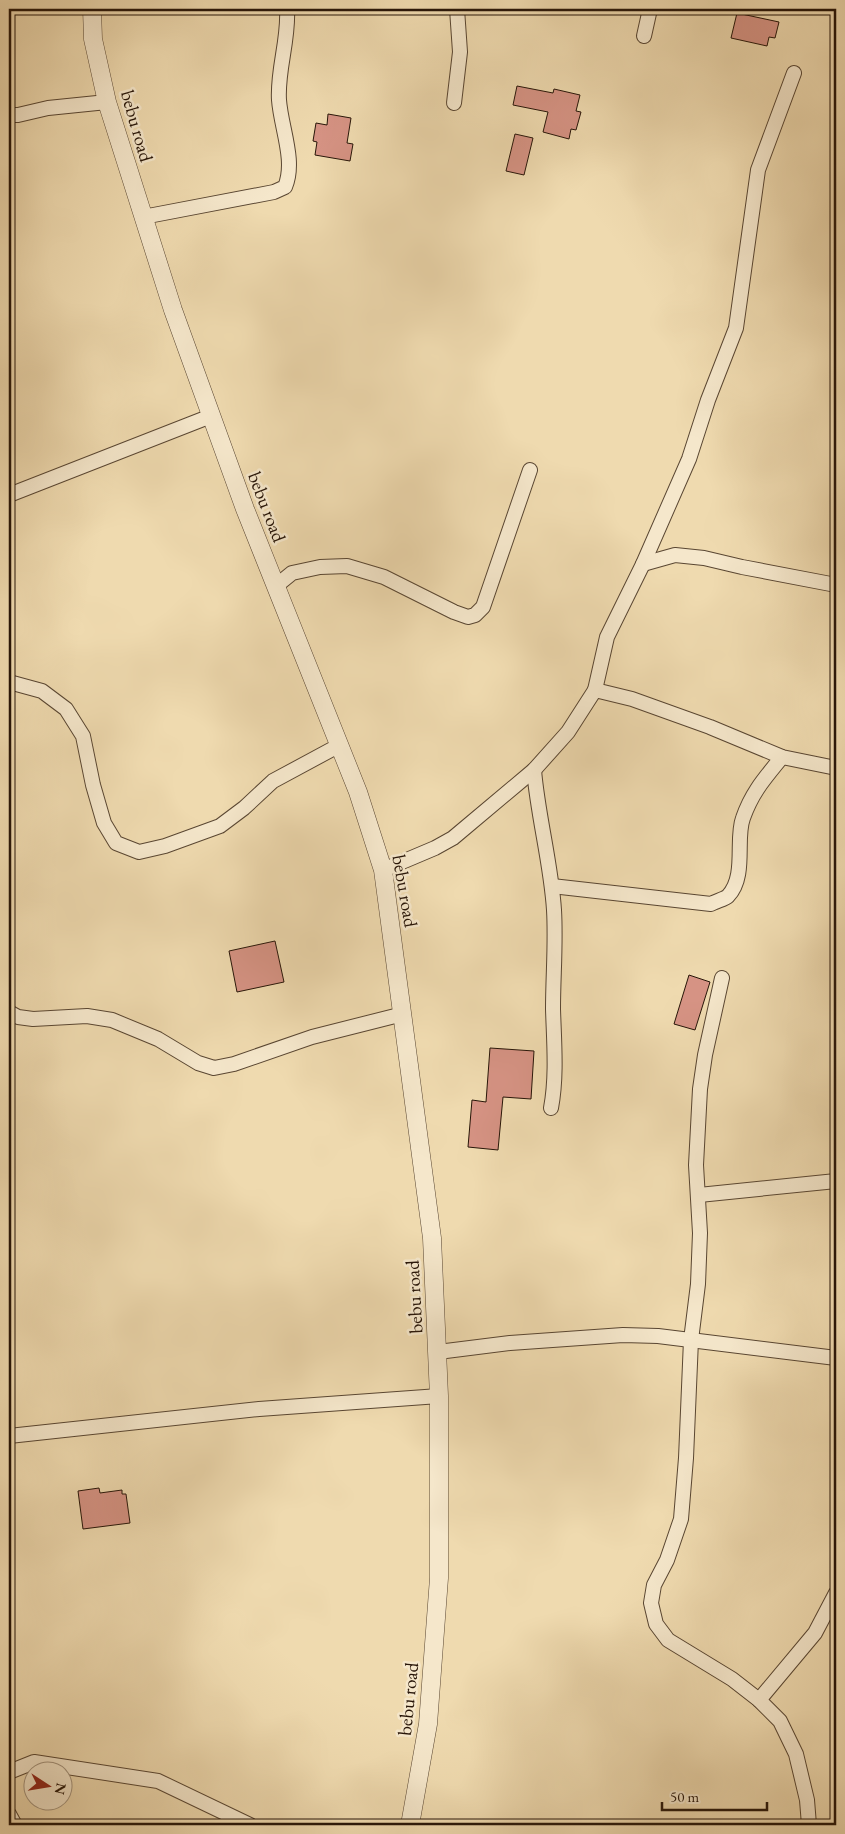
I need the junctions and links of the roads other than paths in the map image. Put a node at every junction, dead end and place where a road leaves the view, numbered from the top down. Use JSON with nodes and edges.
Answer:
{"nodes":[{"id":1,"x":92,"y":9,"type":"edge"},
{"id":2,"x":287,"y":9,"type":"edge"},
{"id":3,"x":457,"y":9,"type":"edge"},
{"id":4,"x":650,"y":9,"type":"edge"},
{"id":5,"x":644,"y":36,"type":"dead end"},
{"id":6,"x":794,"y":73,"type":"dead end"},
{"id":7,"x":107,"y":102,"type":"junction"},
{"id":8,"x":454,"y":103,"type":"dead end"},
{"id":9,"x":9,"y":115,"type":"edge"},
{"id":10,"x":142,"y":217,"type":"junction"},
{"id":11,"x":211,"y":416,"type":"junction"},
{"id":12,"x":530,"y":470,"type":"dead end"},
{"id":13,"x":9,"y":495,"type":"edge"},
{"id":14,"x":643,"y":564,"type":"junction"},
{"id":15,"x":836,"y":585,"type":"edge"},
{"id":16,"x":276,"y":586,"type":"junction"},
{"id":17,"x":9,"y":682,"type":"edge"},
{"id":18,"x":595,"y":690,"type":"junction"},
{"id":19,"x":338,"y":746,"type":"junction"},
{"id":20,"x":782,"y":757,"type":"junction"},
{"id":21,"x":836,"y":768,"type":"edge"},
{"id":22,"x":534,"y":770,"type":"junction"},
{"id":23,"x":383,"y":870,"type":"junction"},
{"id":24,"x":552,"y":886,"type":"junction"},
{"id":25,"x":722,"y":978,"type":"dead end"},
{"id":26,"x":9,"y":1012,"type":"edge"},
{"id":27,"x":403,"y":1014,"type":"junction"},
{"id":28,"x":551,"y":1108,"type":"dead end"},
{"id":29,"x":836,"y":1181,"type":"edge"},
{"id":30,"x":699,"y":1195,"type":"junction"},
{"id":31,"x":691,"y":1340,"type":"junction"},
{"id":32,"x":438,"y":1352,"type":"junction"},
{"id":33,"x":836,"y":1358,"type":"edge"},
{"id":34,"x":439,"y":1396,"type":"junction"},
{"id":35,"x":9,"y":1436,"type":"edge"},
{"id":36,"x":836,"y":1593,"type":"edge"},
{"id":37,"x":759,"y":1700,"type":"junction"},
{"id":38,"x":9,"y":1772,"type":"edge"},
{"id":39,"x":9,"y":1814,"type":"edge"},
{"id":40,"x":15,"y":1825,"type":"edge"},
{"id":41,"x":250,"y":1825,"type":"edge"},
{"id":42,"x":410,"y":1825,"type":"edge"},
{"id":43,"x":810,"y":1825,"type":"edge"}],
"edges":[{"from":1,"to":7,"type":"street","name":"bebu road"},
{"from":2,"to":10,"type":"street"},
{"from":3,"to":8,"type":"street"},
{"from":4,"to":5,"type":"street"},
{"from":6,"to":14,"type":"street"},
{"from":7,"to":9,"type":"street"},
{"from":7,"to":10,"type":"street","name":"bebu road"},
{"from":10,"to":11,"type":"street","name":"bebu road"},
{"from":11,"to":13,"type":"street"},
{"from":11,"to":16,"type":"street","name":"bebu road"},
{"from":12,"to":16,"type":"street"},
{"from":14,"to":15,"type":"street"},
{"from":14,"to":18,"type":"street"},
{"from":16,"to":19,"type":"street","name":"bebu road"},
{"from":17,"to":19,"type":"street"},
{"from":18,"to":20,"type":"street"},
{"from":18,"to":22,"type":"street"},
{"from":19,"to":23,"type":"street","name":"bebu road"},
{"from":20,"to":21,"type":"street"},
{"from":20,"to":24,"type":"street"},
{"from":22,"to":23,"type":"street"},
{"from":22,"to":24,"type":"street"},
{"from":23,"to":27,"type":"street","name":"bebu road"},
{"from":24,"to":28,"type":"street"},
{"from":25,"to":30,"type":"street"},
{"from":26,"to":27,"type":"street"},
{"from":27,"to":32,"type":"street","name":"bebu road"},
{"from":29,"to":30,"type":"street"},
{"from":30,"to":31,"type":"street"},
{"from":31,"to":32,"type":"street"},
{"from":31,"to":33,"type":"street"},
{"from":31,"to":37,"type":"street"},
{"from":32,"to":34,"type":"street","name":"bebu road"},
{"from":34,"to":35,"type":"street"},
{"from":34,"to":42,"type":"street","name":"bebu road"},
{"from":36,"to":37,"type":"street"},
{"from":37,"to":43,"type":"street"},
{"from":38,"to":41,"type":"street"},
{"from":39,"to":40,"type":"street"}]}
